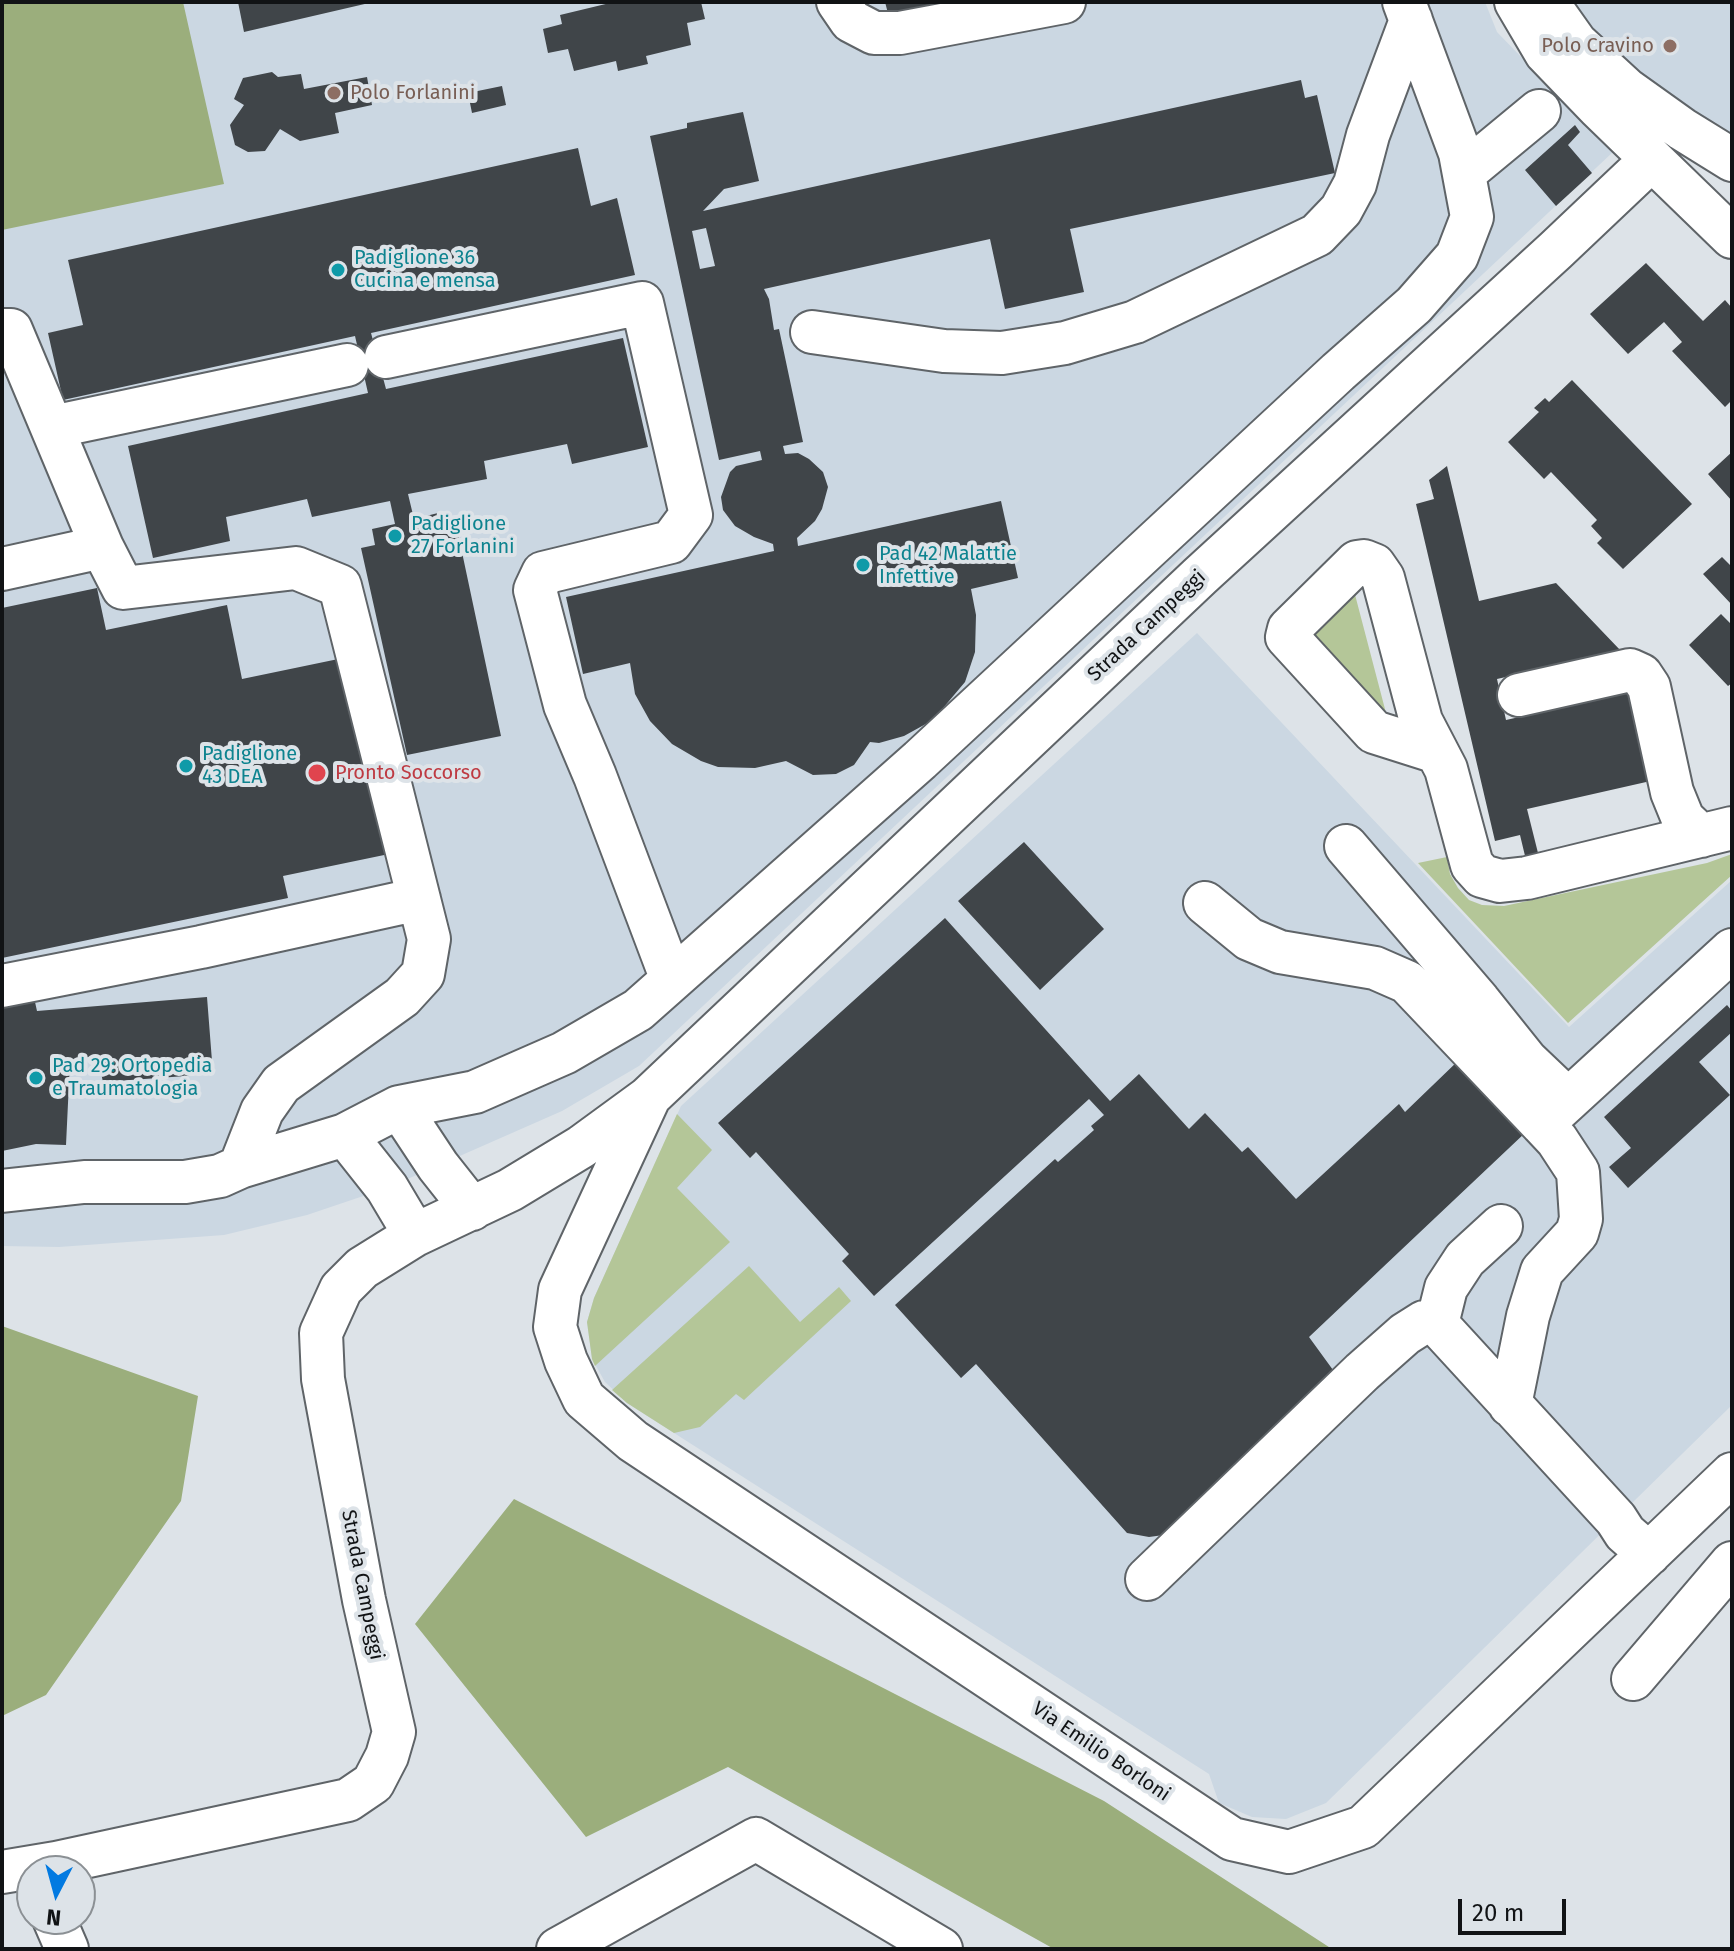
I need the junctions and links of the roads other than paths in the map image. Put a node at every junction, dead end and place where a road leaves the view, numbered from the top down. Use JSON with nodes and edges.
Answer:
{"nodes":[{"id":1,"x":838,"y":2,"type":"edge"},
{"id":2,"x":1064,"y":2,"type":"edge"},
{"id":3,"x":1516,"y":2,"type":"edge"},
{"id":4,"x":1547,"y":2,"type":"edge"},
{"id":5,"x":1408,"y":11,"type":"edge"},
{"id":6,"x":1539,"y":111,"type":"dead end"},
{"id":7,"x":1651,"y":160,"type":"junction"},
{"id":8,"x":1732,"y":160,"type":"edge"},
{"id":9,"x":1464,"y":173,"type":"junction"},
{"id":10,"x":1732,"y":182,"type":"edge"},
{"id":11,"x":1726,"y":231,"type":"edge"},
{"id":12,"x":2,"y":330,"type":"edge"},
{"id":13,"x":812,"y":332,"type":"dead end"},
{"id":14,"x":52,"y":427,"type":"junction"},
{"id":15,"x":102,"y":547,"type":"junction"},
{"id":16,"x":2,"y":569,"type":"edge"},
{"id":17,"x":1519,"y":695,"type":"dead end"},
{"id":18,"x":1437,"y":752,"type":"dead end"},
{"id":19,"x":1717,"y":832,"type":"edge"},
{"id":20,"x":1346,"y":846,"type":"dead end"},
{"id":21,"x":419,"y":899,"type":"junction"},
{"id":22,"x":1205,"y":903,"type":"dead end"},
{"id":23,"x":1732,"y":950,"type":"edge"},
{"id":24,"x":672,"y":980,"type":"junction"},
{"id":25,"x":2,"y":986,"type":"edge"},
{"id":26,"x":648,"y":1098,"type":"junction"},
{"id":27,"x":399,"y":1107,"type":"junction"},
{"id":28,"x":1555,"y":1112,"type":"junction"},
{"id":29,"x":345,"y":1135,"type":"junction"},
{"id":30,"x":240,"y":1167,"type":"junction"},
{"id":31,"x":545,"y":1168,"type":"junction"},
{"id":32,"x":2,"y":1191,"type":"edge"},
{"id":33,"x":472,"y":1209,"type":"junction"},
{"id":34,"x":1501,"y":1226,"type":"dead end"},
{"id":35,"x":586,"y":1233,"type":"junction"},
{"id":36,"x":415,"y":1235,"type":"junction"},
{"id":37,"x":1437,"y":1324,"type":"junction"},
{"id":38,"x":1510,"y":1405,"type":"junction"},
{"id":39,"x":1732,"y":1474,"type":"edge"},
{"id":40,"x":1649,"y":1554,"type":"junction"},
{"id":41,"x":1732,"y":1563,"type":"edge"},
{"id":42,"x":1147,"y":1579,"type":"dead end"},
{"id":43,"x":1633,"y":1679,"type":"dead end"},
{"id":44,"x":96,"y":1858,"type":"edge"},
{"id":45,"x":558,"y":1949,"type":"edge"},
{"id":46,"x":941,"y":1949,"type":"edge"}],
"edges":[{"from":1,"to":2,"type":"street"},
{"from":3,"to":7,"type":"street"},
{"from":4,"to":8,"type":"street"},
{"from":5,"to":9,"type":"street"},
{"from":5,"to":13,"type":"street"},
{"from":6,"to":9,"type":"street"},
{"from":7,"to":11,"type":"street"},
{"from":7,"to":26,"type":"street","name":"Strada Campeggi"},
{"from":9,"to":24,"type":"street"},
{"from":10,"to":11,"type":"street"},
{"from":12,"to":14,"type":"street"},
{"from":14,"to":15,"type":"street"},
{"from":14,"to":24,"type":"street"},
{"from":15,"to":16,"type":"street"},
{"from":15,"to":21,"type":"street"},
{"from":17,"to":19,"type":"street"},
{"from":18,"to":19,"type":"street"},
{"from":20,"to":28,"type":"street"},
{"from":21,"to":25,"type":"street"},
{"from":21,"to":30,"type":"street"},
{"from":22,"to":28,"type":"street"},
{"from":23,"to":28,"type":"street"},
{"from":24,"to":27,"type":"street"},
{"from":26,"to":31,"type":"street","name":"Strada Campeggi"},
{"from":26,"to":35,"type":"street","name":"Strada Campeggi"},
{"from":27,"to":29,"type":"street"},
{"from":27,"to":33,"type":"street"},
{"from":28,"to":38,"type":"street"},
{"from":29,"to":30,"type":"street"},
{"from":29,"to":36,"type":"street"},
{"from":30,"to":32,"type":"street"},
{"from":31,"to":33,"type":"street","name":"Strada Campeggi"},
{"from":31,"to":35,"type":"street"},
{"from":33,"to":36,"type":"street","name":"Strada Campeggi"},
{"from":34,"to":37,"type":"street"},
{"from":35,"to":40,"type":"street","name":"Via Emilio Borloni"},
{"from":36,"to":44,"type":"street","name":"Strada Campeggi"},
{"from":37,"to":38,"type":"street"},
{"from":37,"to":42,"type":"street"},
{"from":38,"to":40,"type":"street"},
{"from":39,"to":40,"type":"street","name":"Via Emilio Borloni"},
{"from":41,"to":43,"type":"street"},
{"from":45,"to":46,"type":"street"}]}
